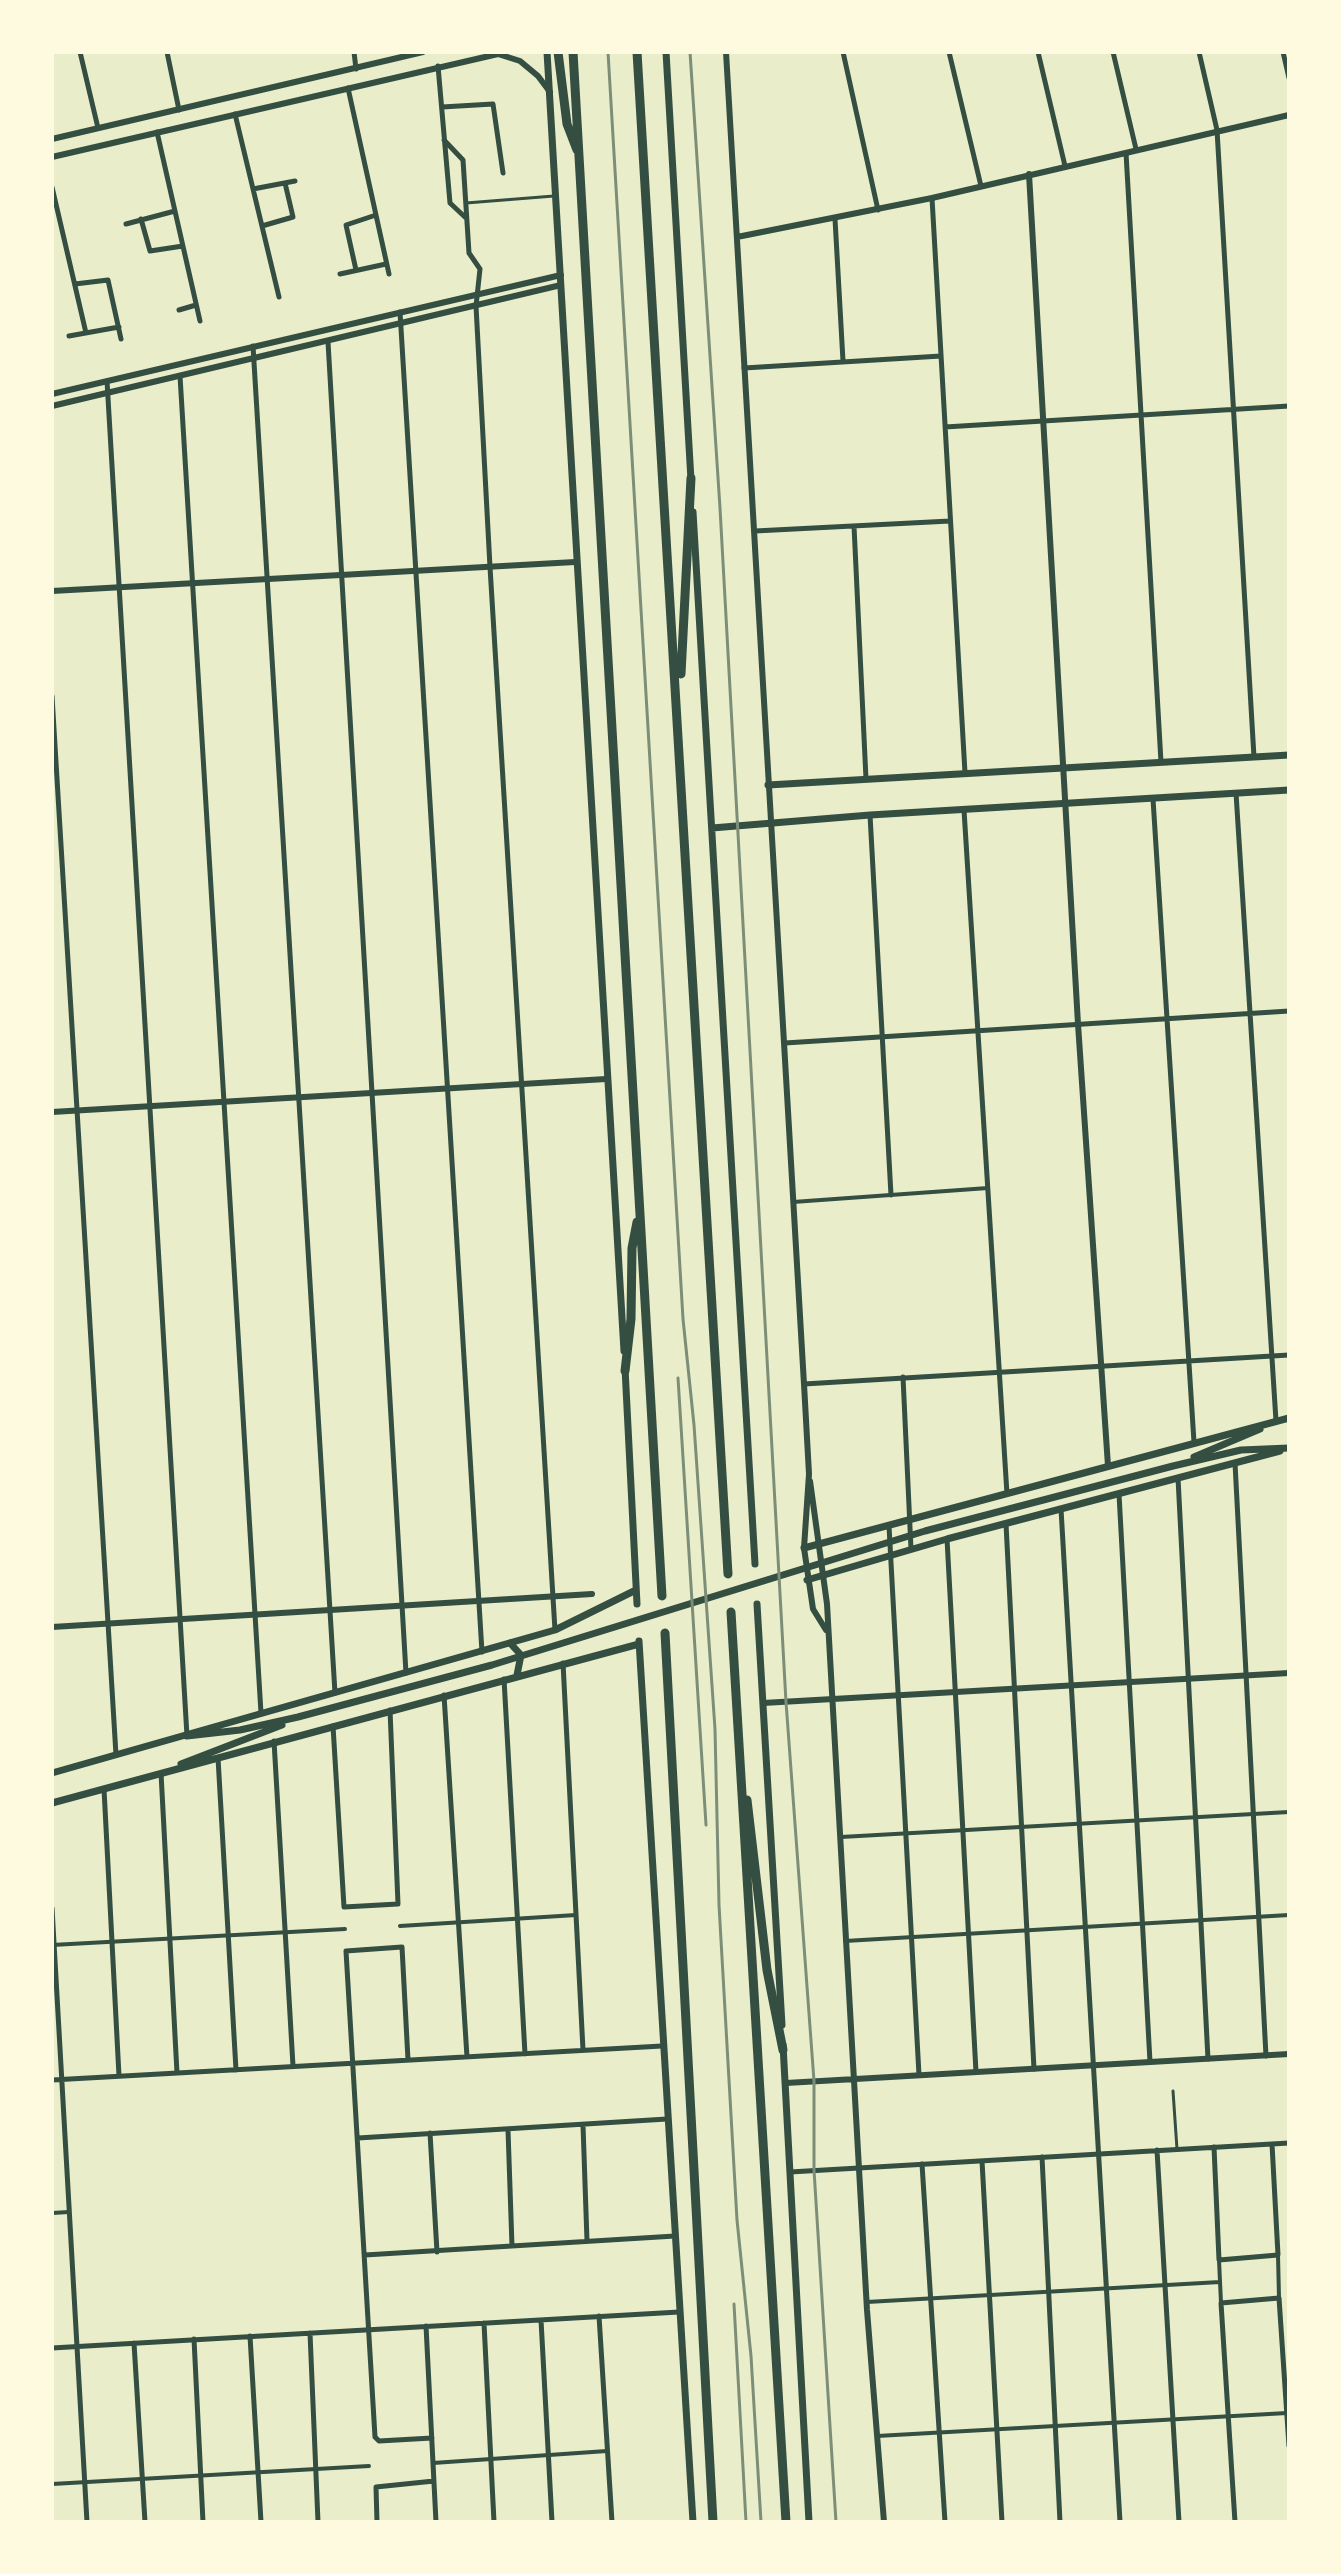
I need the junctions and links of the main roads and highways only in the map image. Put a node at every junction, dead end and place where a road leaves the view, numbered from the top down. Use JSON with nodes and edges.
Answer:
{"nodes":[{"id":1,"x":547,"y":52,"type":"edge"},
{"id":2,"x":558,"y":52,"type":"edge"},
{"id":3,"x":573,"y":52,"type":"edge"},
{"id":4,"x":637,"y":52,"type":"edge"},
{"id":5,"x":666,"y":52,"type":"edge"},
{"id":6,"x":579,"y":153,"type":"junction"},
{"id":7,"x":691,"y":478,"type":"junction"},
{"id":8,"x":678,"y":702,"type":"junction"},
{"id":9,"x":1289,"y":755,"type":"edge"},
{"id":10,"x":768,"y":785,"type":"road end"},
{"id":11,"x":1289,"y":790,"type":"edge"},
{"id":12,"x":712,"y":828,"type":"junction"},
{"id":13,"x":639,"y":1211,"type":"junction"},
{"id":14,"x":625,"y":1371,"type":"junction"},
{"id":15,"x":1289,"y":1418,"type":"edge"},
{"id":16,"x":1276,"y":1421,"type":"junction"},
{"id":17,"x":1289,"y":1448,"type":"edge"},
{"id":18,"x":1173,"y":1466,"type":"junction"},
{"id":19,"x":872,"y":1531,"type":"junction"},
{"id":20,"x":804,"y":1548,"type":"road end"},
{"id":21,"x":875,"y":1559,"type":"junction"},
{"id":22,"x":755,"y":1564,"type":"dead end"},
{"id":23,"x":728,"y":1574,"type":"dead end"},
{"id":24,"x":807,"y":1580,"type":"road end"},
{"id":25,"x":636,"y":1590,"type":"junction"},
{"id":26,"x":662,"y":1596,"type":"dead end"},
{"id":27,"x":637,"y":1604,"type":"dead end"},
{"id":28,"x":757,"y":1604,"type":"dead end"},
{"id":29,"x":731,"y":1612,"type":"dead end"},
{"id":30,"x":665,"y":1633,"type":"dead end"},
{"id":31,"x":510,"y":1643,"type":"junction"},
{"id":32,"x":517,"y":1675,"type":"junction"},
{"id":33,"x":298,"y":1717,"type":"junction"},
{"id":34,"x":187,"y":1736,"type":"junction"},
{"id":35,"x":739,"y":1760,"type":"junction"},
{"id":36,"x":52,"y":1773,"type":"edge"},
{"id":37,"x":161,"y":1773,"type":"junction"},
{"id":38,"x":52,"y":1803,"type":"edge"},
{"id":39,"x":783,"y":2050,"type":"junction"},
{"id":40,"x":693,"y":2522,"type":"edge"},
{"id":41,"x":713,"y":2522,"type":"edge"},
{"id":42,"x":786,"y":2522,"type":"edge"},
{"id":43,"x":809,"y":2522,"type":"edge"}],
"edges":[{"from":1,"to":14,"type":"main road"},
{"from":2,"to":6,"type":"highway"},
{"from":3,"to":6,"type":"highway"},
{"from":4,"to":8,"type":"highway"},
{"from":5,"to":7,"type":"main road"},
{"from":6,"to":13,"type":"highway"},
{"from":7,"to":8,"type":"highway"},
{"from":7,"to":12,"type":"main road"},
{"from":8,"to":23,"type":"highway"},
{"from":9,"to":10,"type":"main road"},
{"from":11,"to":12,"type":"main road"},
{"from":12,"to":22,"type":"main road"},
{"from":13,"to":14,"type":"highway"},
{"from":13,"to":26,"type":"highway"},
{"from":14,"to":25,"type":"main road"},
{"from":15,"to":16,"type":"main road"},
{"from":16,"to":18,"type":"main road"},
{"from":16,"to":19,"type":"main road"},
{"from":17,"to":18,"type":"main road"},
{"from":17,"to":21,"type":"main road"},
{"from":18,"to":33,"type":"main road"},
{"from":19,"to":20,"type":"main road"},
{"from":19,"to":21,"type":"main road"},
{"from":21,"to":24,"type":"main road"},
{"from":25,"to":27,"type":"main road"},
{"from":25,"to":31,"type":"main road"},
{"from":28,"to":39,"type":"main road"},
{"from":29,"to":35,"type":"highway"},
{"from":30,"to":41,"type":"highway"},
{"from":31,"to":32,"type":"main road"},
{"from":31,"to":34,"type":"main road"},
{"from":32,"to":37,"type":"main road"},
{"from":32,"to":40,"type":"main road"},
{"from":33,"to":34,"type":"main road"},
{"from":33,"to":37,"type":"main road"},
{"from":34,"to":36,"type":"main road"},
{"from":35,"to":39,"type":"highway"},
{"from":35,"to":42,"type":"highway"},
{"from":37,"to":38,"type":"main road"},
{"from":39,"to":43,"type":"main road"}]}
